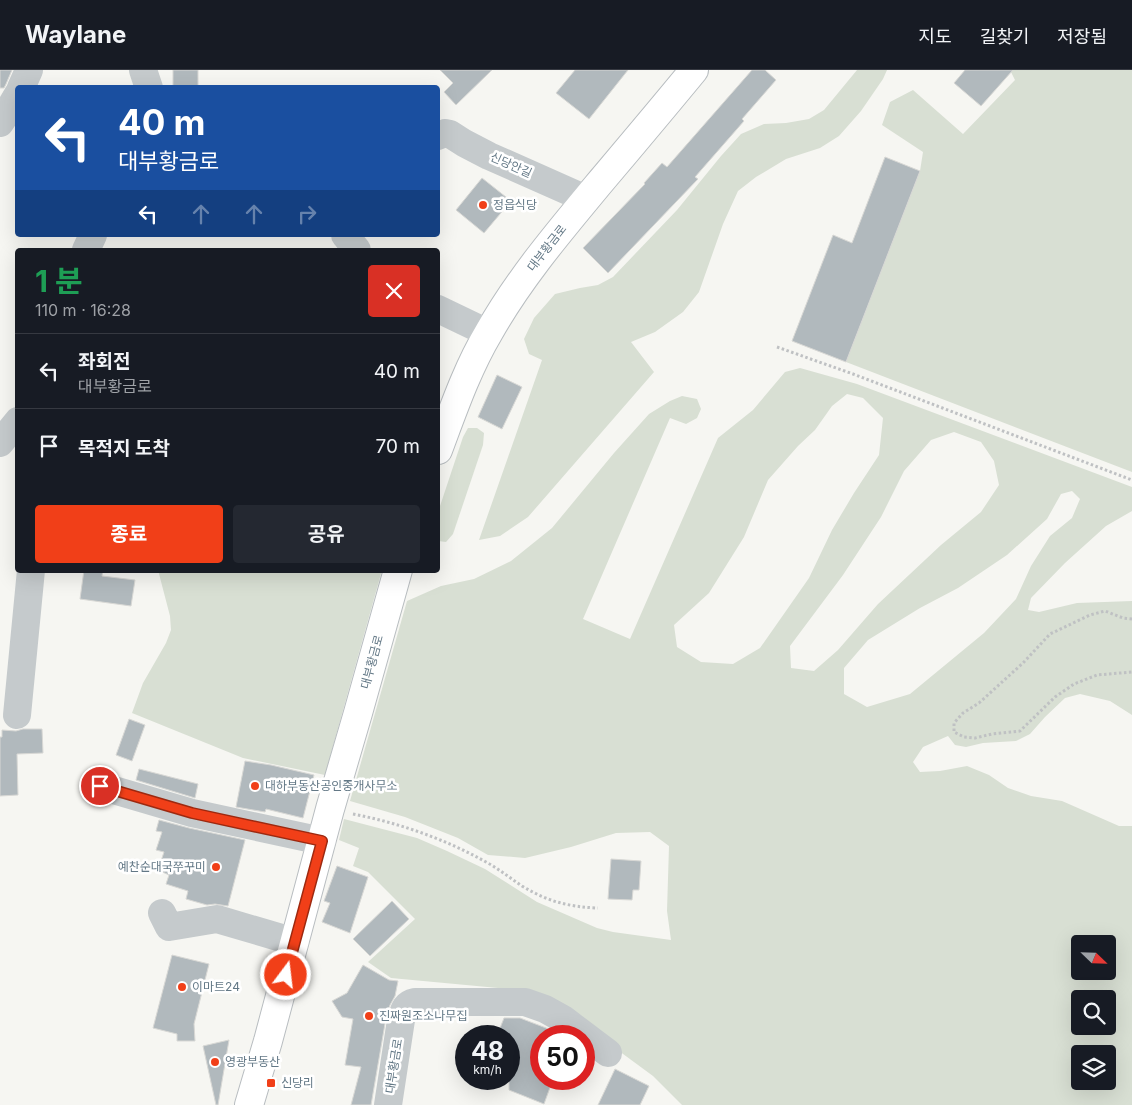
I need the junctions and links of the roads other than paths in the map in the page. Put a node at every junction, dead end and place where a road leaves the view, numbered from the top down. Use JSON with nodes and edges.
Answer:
{"nodes":[{"id":1,"x":30,"y":70,"type":"edge"},
{"id":2,"x":143,"y":70,"type":"edge"},
{"id":3,"x":694,"y":70,"type":"edge"},
{"id":4,"x":22,"y":85,"type":"edge"},
{"id":5,"x":148,"y":85,"type":"edge"},
{"id":6,"x":15,"y":99,"type":"edge"},
{"id":7,"x":0,"y":123,"type":"edge"},
{"id":8,"x":440,"y":135,"type":"edge"},
{"id":9,"x":586,"y":199,"type":"junction"},
{"id":10,"x":347,"y":237,"type":"edge"},
{"id":11,"x":355,"y":248,"type":"edge"},
{"id":12,"x":440,"y":310,"type":"edge"},
{"id":13,"x":488,"y":334,"type":"junction"},
{"id":14,"x":15,"y":425,"type":"edge"},
{"id":15,"x":0,"y":443,"type":"edge"},
{"id":16,"x":440,"y":445,"type":"edge"},
{"id":17,"x":31,"y":573,"type":"edge"},
{"id":18,"x":397,"y":573,"type":"edge"},
{"id":19,"x":16,"y":715,"type":"dead end"},
{"id":20,"x":100,"y":786,"type":"dead end"},
{"id":21,"x":322,"y":841,"type":"junction"},
{"id":22,"x":162,"y":913,"type":"dead end"},
{"id":23,"x":295,"y":942,"type":"junction"},
{"id":24,"x":608,"y":1053,"type":"dead end"},
{"id":25,"x":249,"y":1105,"type":"edge"},
{"id":26,"x":388,"y":1105,"type":"edge"}],
"edges":[{"from":1,"to":4,"type":"lane"},
{"from":2,"to":5,"type":"lane"},
{"from":3,"to":9,"type":"main road","name":"대부황금로"},
{"from":6,"to":7,"type":"lane"},
{"from":8,"to":9,"type":"lane","name":"신당안길"},
{"from":9,"to":13,"type":"main road","name":"대부황금로"},
{"from":10,"to":11,"type":"lane"},
{"from":12,"to":13,"type":"lane"},
{"from":13,"to":16,"type":"main road","name":"대부황금로"},
{"from":14,"to":15,"type":"lane"},
{"from":17,"to":19,"type":"lane"},
{"from":18,"to":21,"type":"main road","name":"대부황금로"},
{"from":20,"to":21,"type":"lane"},
{"from":21,"to":23,"type":"main road","name":"대부황금로"},
{"from":22,"to":23,"type":"lane"},
{"from":23,"to":25,"type":"main road","name":"대부황금로"},
{"from":24,"to":26,"type":"lane","name":"대부황금로"}]}
